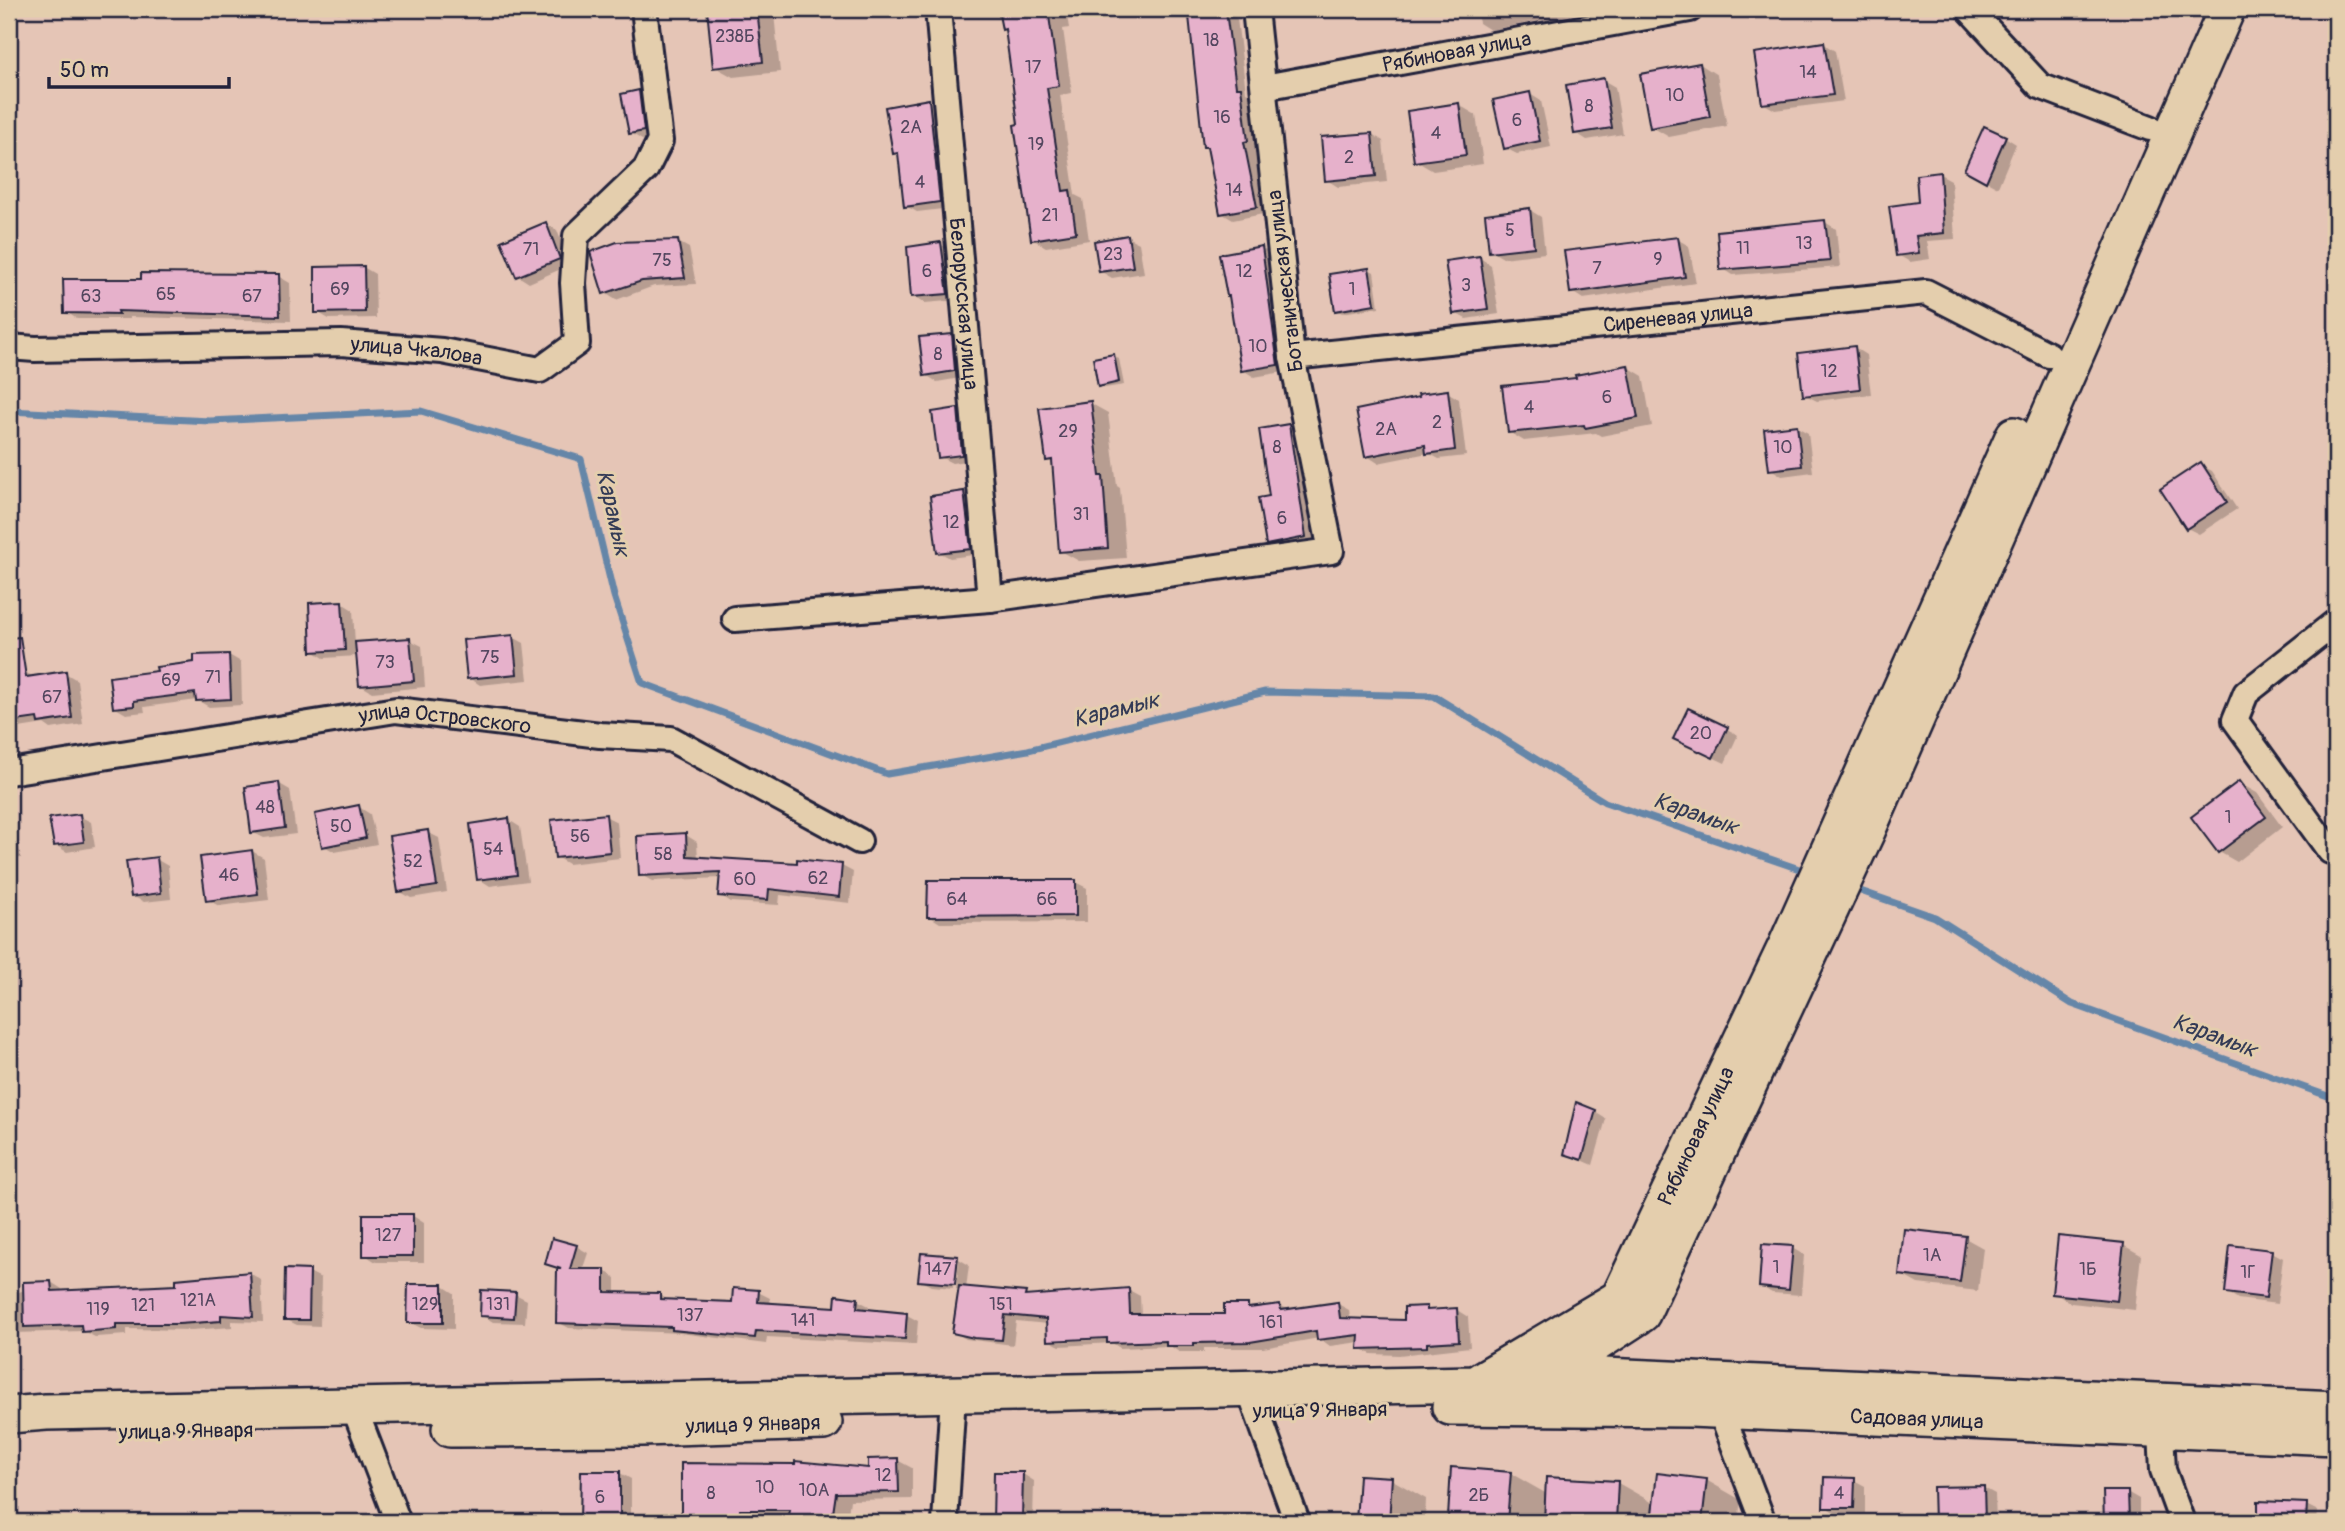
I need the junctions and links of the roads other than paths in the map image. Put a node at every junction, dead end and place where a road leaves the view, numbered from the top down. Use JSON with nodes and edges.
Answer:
{"nodes":[{"id":1,"x":644,"y":9,"type":"edge"},
{"id":2,"x":938,"y":9,"type":"edge"},
{"id":3,"x":1255,"y":9,"type":"edge"},
{"id":4,"x":1690,"y":9,"type":"edge"},
{"id":5,"x":1969,"y":9,"type":"edge"},
{"id":6,"x":2203,"y":9,"type":"edge"},
{"id":7,"x":2227,"y":9,"type":"edge"},
{"id":8,"x":1264,"y":87,"type":"junction"},
{"id":9,"x":2150,"y":128,"type":"junction"},
{"id":10,"x":9,"y":347,"type":"edge"},
{"id":11,"x":2049,"y":355,"type":"junction"},
{"id":12,"x":1292,"y":357,"type":"junction"},
{"id":13,"x":990,"y":599,"type":"junction"},
{"id":14,"x":735,"y":619,"type":"dead end"},
{"id":15,"x":2336,"y":622,"type":"edge"},
{"id":16,"x":9,"y":772,"type":"edge"},
{"id":17,"x":1855,"y":825,"type":"junction"},
{"id":18,"x":859,"y":841,"type":"dead end"},
{"id":19,"x":2330,"y":851,"type":"dead end"},
{"id":20,"x":1798,"y":949,"type":"junction"},
{"id":21,"x":1542,"y":1379,"type":"junction"},
{"id":22,"x":1486,"y":1395,"type":"junction"},
{"id":23,"x":1715,"y":1396,"type":"junction"},
{"id":24,"x":1252,"y":1400,"type":"junction"},
{"id":25,"x":952,"y":1407,"type":"junction"},
{"id":26,"x":2336,"y":1409,"type":"edge"},
{"id":27,"x":2160,"y":1414,"type":"junction"},
{"id":28,"x":9,"y":1415,"type":"edge"},
{"id":29,"x":358,"y":1418,"type":"junction"},
{"id":30,"x":9,"y":1436,"type":"edge"},
{"id":31,"x":2336,"y":1437,"type":"edge"},
{"id":32,"x":398,"y":1522,"type":"edge"},
{"id":33,"x":945,"y":1522,"type":"edge"},
{"id":34,"x":1297,"y":1522,"type":"edge"},
{"id":35,"x":1763,"y":1522,"type":"edge"},
{"id":36,"x":2182,"y":1522,"type":"edge"}],
"edges":[{"from":1,"to":10,"type":"street","name":"улица Чкалова"},
{"from":2,"to":13,"type":"street","name":"Белорусская улица"},
{"from":3,"to":8,"type":"street","name":"Ботаническая улица"},
{"from":4,"to":8,"type":"street","name":"Рябиновая улица"},
{"from":5,"to":9,"type":"street"},
{"from":6,"to":9,"type":"main road"},
{"from":7,"to":17,"type":"main road"},
{"from":8,"to":12,"type":"street","name":"Ботаническая улица"},
{"from":9,"to":11,"type":"main road"},
{"from":11,"to":12,"type":"street","name":"Сиреневая улица"},
{"from":11,"to":17,"type":"main road"},
{"from":12,"to":13,"type":"street","name":"Ботаническая улица"},
{"from":13,"to":14,"type":"street"},
{"from":15,"to":19,"type":"street"},
{"from":16,"to":18,"type":"street","name":"улица Островского"},
{"from":17,"to":20,"type":"main road","name":"Рябиновая улица"},
{"from":20,"to":21,"type":"main road"},
{"from":20,"to":22,"type":"main road","name":"Рябиновая улица"},
{"from":21,"to":22,"type":"main road"},
{"from":21,"to":23,"type":"main road"},
{"from":22,"to":23,"type":"main road","name":"Садовая улица"},
{"from":22,"to":24,"type":"main road","name":"улица 9 Января"},
{"from":23,"to":27,"type":"main road","name":"Садовая улица"},
{"from":23,"to":35,"type":"street"},
{"from":24,"to":25,"type":"main road","name":"улица 9 Января"},
{"from":24,"to":34,"type":"street"},
{"from":25,"to":29,"type":"main road","name":"улица 9 Января"},
{"from":25,"to":33,"type":"street"},
{"from":26,"to":27,"type":"main road","name":"Садовая улица"},
{"from":27,"to":31,"type":"main road","name":"Садовая улица"},
{"from":27,"to":36,"type":"street"},
{"from":28,"to":29,"type":"main road","name":"улица 9 Января"},
{"from":29,"to":30,"type":"main road","name":"улица 9 Января"},
{"from":29,"to":32,"type":"street"}]}
